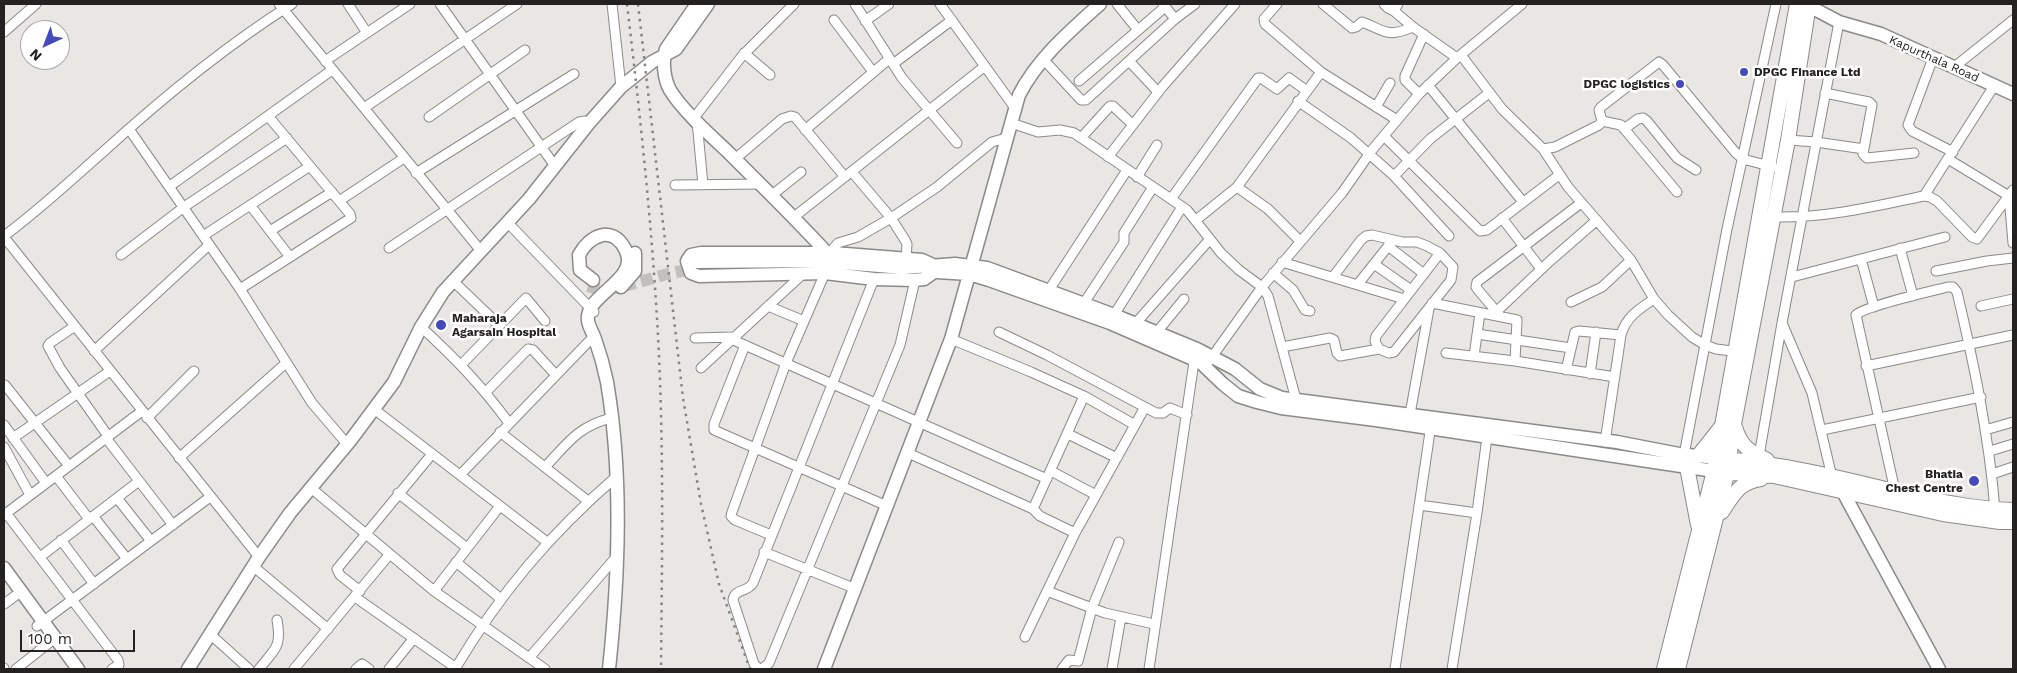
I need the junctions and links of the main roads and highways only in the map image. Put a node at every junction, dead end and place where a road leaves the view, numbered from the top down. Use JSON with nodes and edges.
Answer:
{"nodes":[{"id":1,"x":1809,"y":4,"type":"edge"},
{"id":2,"x":1775,"y":168,"type":"junction"},
{"id":3,"x":1728,"y":425,"type":"junction"},
{"id":4,"x":1722,"y":466,"type":"junction"},
{"id":5,"x":1775,"y":471,"type":"junction"},
{"id":6,"x":2013,"y":510,"type":"edge"},
{"id":7,"x":1716,"y":521,"type":"junction"},
{"id":8,"x":2013,"y":522,"type":"edge"},
{"id":9,"x":1699,"y":531,"type":"junction"},
{"id":10,"x":1664,"y":669,"type":"edge"},
{"id":11,"x":1678,"y":669,"type":"edge"}],
"edges":[{"from":1,"to":2,"type":"main road"},
{"from":1,"to":2,"type":"main road"},
{"from":2,"to":3,"type":"main road"},
{"from":2,"to":3,"type":"main road"},
{"from":3,"to":4,"type":"main road"},
{"from":3,"to":5,"type":"main road"},
{"from":3,"to":9,"type":"main road"},
{"from":4,"to":5,"type":"main road"},
{"from":4,"to":7,"type":"main road"},
{"from":4,"to":9,"type":"main road"},
{"from":5,"to":6,"type":"main road"},
{"from":5,"to":7,"type":"main road"},
{"from":5,"to":8,"type":"main road"},
{"from":7,"to":11,"type":"main road"},
{"from":9,"to":10,"type":"main road"}]}
